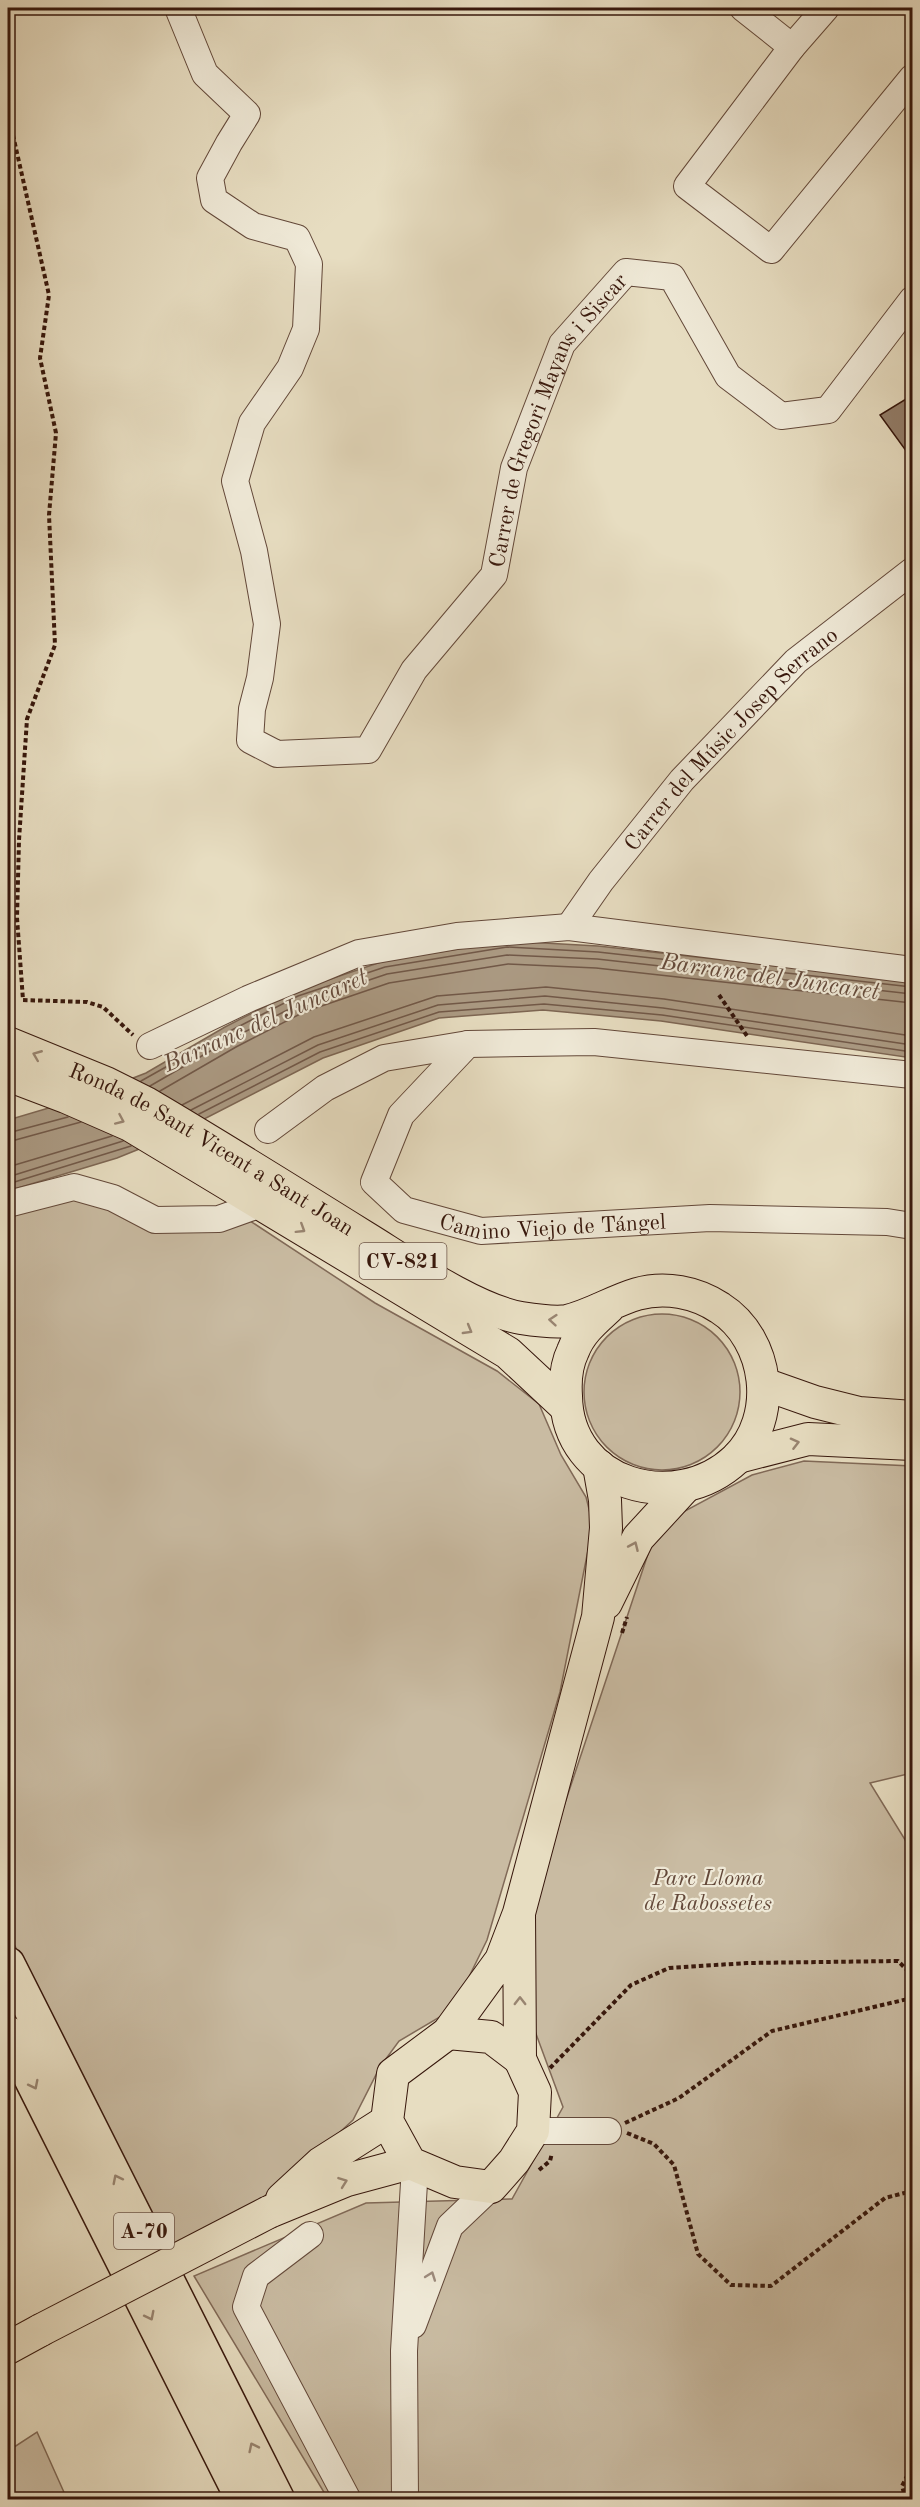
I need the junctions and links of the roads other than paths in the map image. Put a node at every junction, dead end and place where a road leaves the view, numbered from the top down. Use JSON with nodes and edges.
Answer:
{"nodes":[{"id":1,"x":178,"y":8,"type":"edge"},
{"id":2,"x":743,"y":8,"type":"edge"},
{"id":3,"x":826,"y":8,"type":"edge"},
{"id":4,"x":792,"y":47,"type":"junction"},
{"id":5,"x":912,"y":78,"type":"edge"},
{"id":6,"x":912,"y":300,"type":"edge"},
{"id":7,"x":912,"y":571,"type":"edge"},
{"id":8,"x":569,"y":927,"type":"junction"},
{"id":9,"x":912,"y":970,"type":"edge"},
{"id":10,"x":8,"y":1043,"type":"edge"},
{"id":11,"x":468,"y":1044,"type":"junction"},
{"id":12,"x":141,"y":1045,"type":"road end"},
{"id":13,"x":8,"y":1075,"type":"edge"},
{"id":14,"x":912,"y":1075,"type":"edge"},
{"id":15,"x":268,"y":1130,"type":"dead end"},
{"id":16,"x":205,"y":1154,"type":"junction"},
{"id":17,"x":8,"y":1204,"type":"edge"},
{"id":18,"x":261,"y":1204,"type":"junction"},
{"id":19,"x":912,"y":1226,"type":"edge"},
{"id":20,"x":609,"y":1307,"type":"junction"},
{"id":21,"x":764,"y":1384,"type":"junction"},
{"id":22,"x":566,"y":1407,"type":"junction"},
{"id":23,"x":912,"y":1417,"type":"edge"},
{"id":24,"x":912,"y":1444,"type":"edge"},
{"id":25,"x":738,"y":1457,"type":"junction"},
{"id":26,"x":599,"y":1466,"type":"junction"},
{"id":27,"x":684,"y":1488,"type":"junction"},
{"id":28,"x":598,"y":1617,"type":"junction"},
{"id":29,"x":519,"y":1913,"type":"junction"},
{"id":30,"x":8,"y":1964,"type":"edge"},
{"id":31,"x":8,"y":2033,"type":"edge"},
{"id":32,"x":448,"y":2033,"type":"junction"},
{"id":33,"x":520,"y":2059,"type":"junction"},
{"id":34,"x":387,"y":2121,"type":"junction"},
{"id":35,"x":533,"y":2131,"type":"junction"},
{"id":36,"x":608,"y":2131,"type":"road end"},
{"id":37,"x":412,"y":2164,"type":"junction"},
{"id":38,"x":491,"y":2187,"type":"junction"},
{"id":39,"x":269,"y":2212,"type":"junction"},
{"id":40,"x":310,"y":2235,"type":"dead end"},
{"id":41,"x":8,"y":2348,"type":"edge"},
{"id":42,"x":404,"y":2351,"type":"junction"},
{"id":43,"x":243,"y":2499,"type":"edge"},
{"id":44,"x":279,"y":2499,"type":"edge"},
{"id":45,"x":348,"y":2499,"type":"edge"},
{"id":46,"x":405,"y":2499,"type":"edge"}],
"edges":[{"from":1,"to":6,"type":"street","name":"Carrer de Gregori Mayans i Siscar"},
{"from":2,"to":4,"type":"street"},
{"from":3,"to":4,"type":"street"},
{"from":4,"to":5,"type":"street"},
{"from":7,"to":8,"type":"street","name":"Carrer del Músic Josep Serrano"},
{"from":8,"to":9,"type":"street"},
{"from":8,"to":12,"type":"street"},
{"from":16,"to":10,"type":"main road","name":"Ronda de Sant Vicent a Sant Joan","number":"CV-821","one_way":true},
{"from":11,"to":14,"type":"street"},
{"from":11,"to":15,"type":"street"},
{"from":11,"to":19,"type":"street","name":"Camino Viejo de Tángel"},
{"from":13,"to":16,"type":"main road","name":"Ronda de Sant Vicent a Sant Joan","number":"CV-821","one_way":true},
{"from":16,"to":18,"type":"main road","name":"Ronda de Sant Vicent a Sant Joan","number":"CV-821"},
{"from":20,"to":16,"type":"main road","name":"Ronda de Sant Vicent a Sant Joan","number":"CV-821","one_way":true},
{"from":17,"to":18,"type":"street"},
{"from":18,"to":22,"type":"main road","name":"Ronda de Sant Vicent a Sant Joan","number":"CV-821","one_way":true},
{"from":20,"to":21,"type":"main road","name":"Ronda de Sant Vicent a Sant Joan","number":"CV-821"},
{"from":20,"to":22,"type":"main road","name":"Ronda de Sant Vicent a Sant Joan","number":"CV-821"},
{"from":21,"to":23,"type":"main road"},
{"from":21,"to":25,"type":"main road","name":"Ronda de Sant Vicent a Sant Joan","number":"CV-821"},
{"from":22,"to":26,"type":"main road","name":"Ronda de Sant Vicent a Sant Joan","number":"CV-821"},
{"from":25,"to":24,"type":"main road","name":"Ronda de Sant Vicent a Sant Joan","number":"CV-821","one_way":true},
{"from":25,"to":27,"type":"main road","name":"Ronda de Sant Vicent a Sant Joan","number":"CV-821"},
{"from":26,"to":27,"type":"main road","name":"Ronda de Sant Vicent a Sant Joan","number":"CV-821"},
{"from":26,"to":28,"type":"main road","number":"CV-821"},
{"from":28,"to":27,"type":"main road","number":"CV-821","one_way":true},
{"from":28,"to":29,"type":"main road","number":"CV-821"},
{"from":29,"to":32,"type":"main road","number":"CV-821"},
{"from":33,"to":29,"type":"main road","number":"CV-821","one_way":true},
{"from":44,"to":30,"type":"highway","number":"A-70","one_way":true},
{"from":31,"to":43,"type":"highway","number":"A-70","one_way":true},
{"from":32,"to":33,"type":"main road","number":"CV-821"},
{"from":32,"to":34,"type":"main road","number":"CV-821"},
{"from":33,"to":35,"type":"main road","number":"CV-821"},
{"from":34,"to":37,"type":"main road"},
{"from":34,"to":39,"type":"main road"},
{"from":35,"to":36,"type":"street"},
{"from":35,"to":38,"type":"main road","number":"CV-821"},
{"from":37,"to":38,"type":"main road"},
{"from":39,"to":37,"type":"main road","one_way":true},
{"from":37,"to":42,"type":"street"},
{"from":42,"to":38,"type":"street","one_way":true},
{"from":39,"to":41,"type":"main road","bridge":true},
{"from":40,"to":45,"type":"street"},
{"from":42,"to":46,"type":"street"}]}
